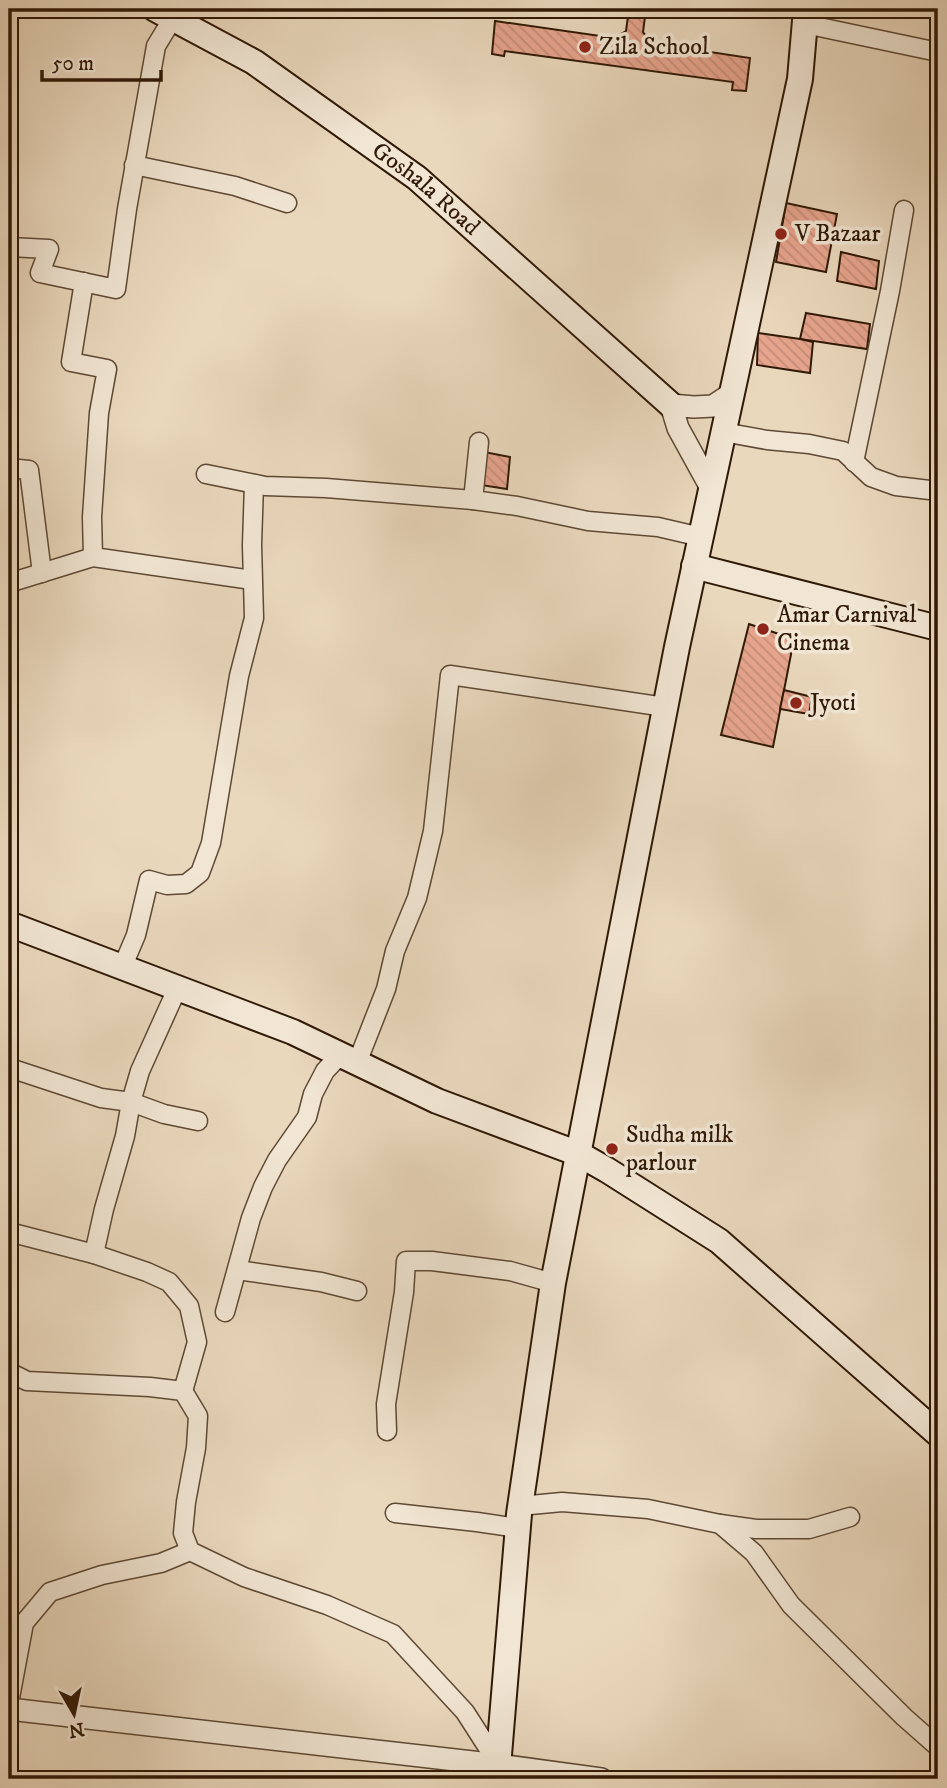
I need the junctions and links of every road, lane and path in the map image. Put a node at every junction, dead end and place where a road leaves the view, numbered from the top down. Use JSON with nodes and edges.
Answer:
{"nodes":[{"id":1,"x":164,"y":14,"type":"edge"},
{"id":2,"x":806,"y":16,"type":"edge"},
{"id":3,"x":938,"y":52,"type":"edge"},
{"id":4,"x":134,"y":165,"type":"junction"},
{"id":5,"x":287,"y":203,"type":"dead end"},
{"id":6,"x":904,"y":210,"type":"dead end"},
{"id":7,"x":9,"y":247,"type":"edge"},
{"id":8,"x":83,"y":282,"type":"junction"},
{"id":9,"x":732,"y":394,"type":"junction"},
{"id":10,"x":671,"y":405,"type":"junction"},
{"id":11,"x":723,"y":432,"type":"junction"},
{"id":12,"x":479,"y":442,"type":"dead end"},
{"id":13,"x":854,"y":462,"type":"junction"},
{"id":14,"x":9,"y":468,"type":"edge"},
{"id":15,"x":206,"y":474,"type":"dead end"},
{"id":16,"x":254,"y":484,"type":"junction"},
{"id":17,"x":711,"y":488,"type":"junction"},
{"id":18,"x":938,"y":491,"type":"edge"},
{"id":19,"x":473,"y":500,"type":"junction"},
{"id":20,"x":701,"y":537,"type":"junction"},
{"id":21,"x":93,"y":557,"type":"junction"},
{"id":22,"x":694,"y":566,"type":"junction"},
{"id":23,"x":42,"y":573,"type":"junction"},
{"id":24,"x":252,"y":580,"type":"junction"},
{"id":25,"x":9,"y":583,"type":"edge"},
{"id":26,"x":938,"y":628,"type":"edge"},
{"id":27,"x":665,"y":707,"type":"junction"},
{"id":28,"x":9,"y":924,"type":"edge"},
{"id":29,"x":122,"y":968,"type":"junction"},
{"id":30,"x":177,"y":989,"type":"junction"},
{"id":31,"x":348,"y":1059,"type":"junction"},
{"id":32,"x":16,"y":1070,"type":"dead end"},
{"id":33,"x":131,"y":1102,"type":"junction"},
{"id":34,"x":198,"y":1121,"type":"dead end"},
{"id":35,"x":579,"y":1154,"type":"junction"},
{"id":36,"x":9,"y":1232,"type":"edge"},
{"id":37,"x":94,"y":1254,"type":"junction"},
{"id":38,"x":237,"y":1270,"type":"junction"},
{"id":39,"x":553,"y":1283,"type":"junction"},
{"id":40,"x":357,"y":1291,"type":"dead end"},
{"id":41,"x":225,"y":1312,"type":"dead end"},
{"id":42,"x":9,"y":1372,"type":"edge"},
{"id":43,"x":183,"y":1391,"type":"junction"},
{"id":44,"x":387,"y":1431,"type":"dead end"},
{"id":45,"x":938,"y":1434,"type":"edge"},
{"id":46,"x":395,"y":1513,"type":"dead end"},
{"id":47,"x":519,"y":1517,"type":"junction"},
{"id":48,"x":849,"y":1517,"type":"dead end"},
{"id":49,"x":720,"y":1524,"type":"junction"},
{"id":50,"x":190,"y":1551,"type":"junction"},
{"id":51,"x":9,"y":1703,"type":"edge"},
{"id":52,"x":9,"y":1709,"type":"edge"},
{"id":53,"x":938,"y":1747,"type":"edge"},
{"id":54,"x":498,"y":1772,"type":"edge"},
{"id":55,"x":601,"y":1779,"type":"edge"}],
"edges":[{"from":1,"to":4,"type":"street"},
{"from":1,"to":10,"type":"main road","name":"Goshala Road"},
{"from":2,"to":3,"type":"street"},
{"from":2,"to":9,"type":"main road"},
{"from":4,"to":5,"type":"street"},
{"from":4,"to":8,"type":"street"},
{"from":6,"to":13,"type":"street"},
{"from":7,"to":8,"type":"street"},
{"from":8,"to":21,"type":"street"},
{"from":9,"to":10,"type":"street"},
{"from":9,"to":11,"type":"main road"},
{"from":10,"to":17,"type":"street"},
{"from":11,"to":13,"type":"street"},
{"from":11,"to":17,"type":"main road"},
{"from":12,"to":19,"type":"street"},
{"from":13,"to":18,"type":"street"},
{"from":14,"to":23,"type":"street"},
{"from":15,"to":16,"type":"street"},
{"from":16,"to":19,"type":"street"},
{"from":16,"to":24,"type":"street"},
{"from":17,"to":20,"type":"main road"},
{"from":19,"to":20,"type":"street"},
{"from":20,"to":22,"type":"main road"},
{"from":21,"to":23,"type":"street"},
{"from":21,"to":24,"type":"street"},
{"from":22,"to":26,"type":"main road"},
{"from":22,"to":27,"type":"main road"},
{"from":23,"to":25,"type":"street"},
{"from":24,"to":29,"type":"street"},
{"from":27,"to":31,"type":"street"},
{"from":27,"to":35,"type":"main road"},
{"from":28,"to":29,"type":"main road"},
{"from":29,"to":30,"type":"main road"},
{"from":30,"to":31,"type":"main road"},
{"from":30,"to":33,"type":"street"},
{"from":31,"to":35,"type":"main road"},
{"from":31,"to":38,"type":"street"},
{"from":32,"to":33,"type":"street"},
{"from":33,"to":34,"type":"street"},
{"from":33,"to":37,"type":"street"},
{"from":35,"to":39,"type":"main road"},
{"from":35,"to":45,"type":"main road"},
{"from":36,"to":37,"type":"street"},
{"from":37,"to":43,"type":"street"},
{"from":38,"to":40,"type":"street"},
{"from":38,"to":41,"type":"street"},
{"from":39,"to":44,"type":"street"},
{"from":39,"to":47,"type":"main road"},
{"from":42,"to":43,"type":"street"},
{"from":43,"to":50,"type":"street"},
{"from":46,"to":47,"type":"street"},
{"from":47,"to":49,"type":"street"},
{"from":47,"to":54,"type":"main road"},
{"from":48,"to":49,"type":"street"},
{"from":49,"to":53,"type":"street"},
{"from":50,"to":51,"type":"street"},
{"from":50,"to":54,"type":"street"},
{"from":52,"to":54,"type":"street"},
{"from":54,"to":55,"type":"street"}]}
